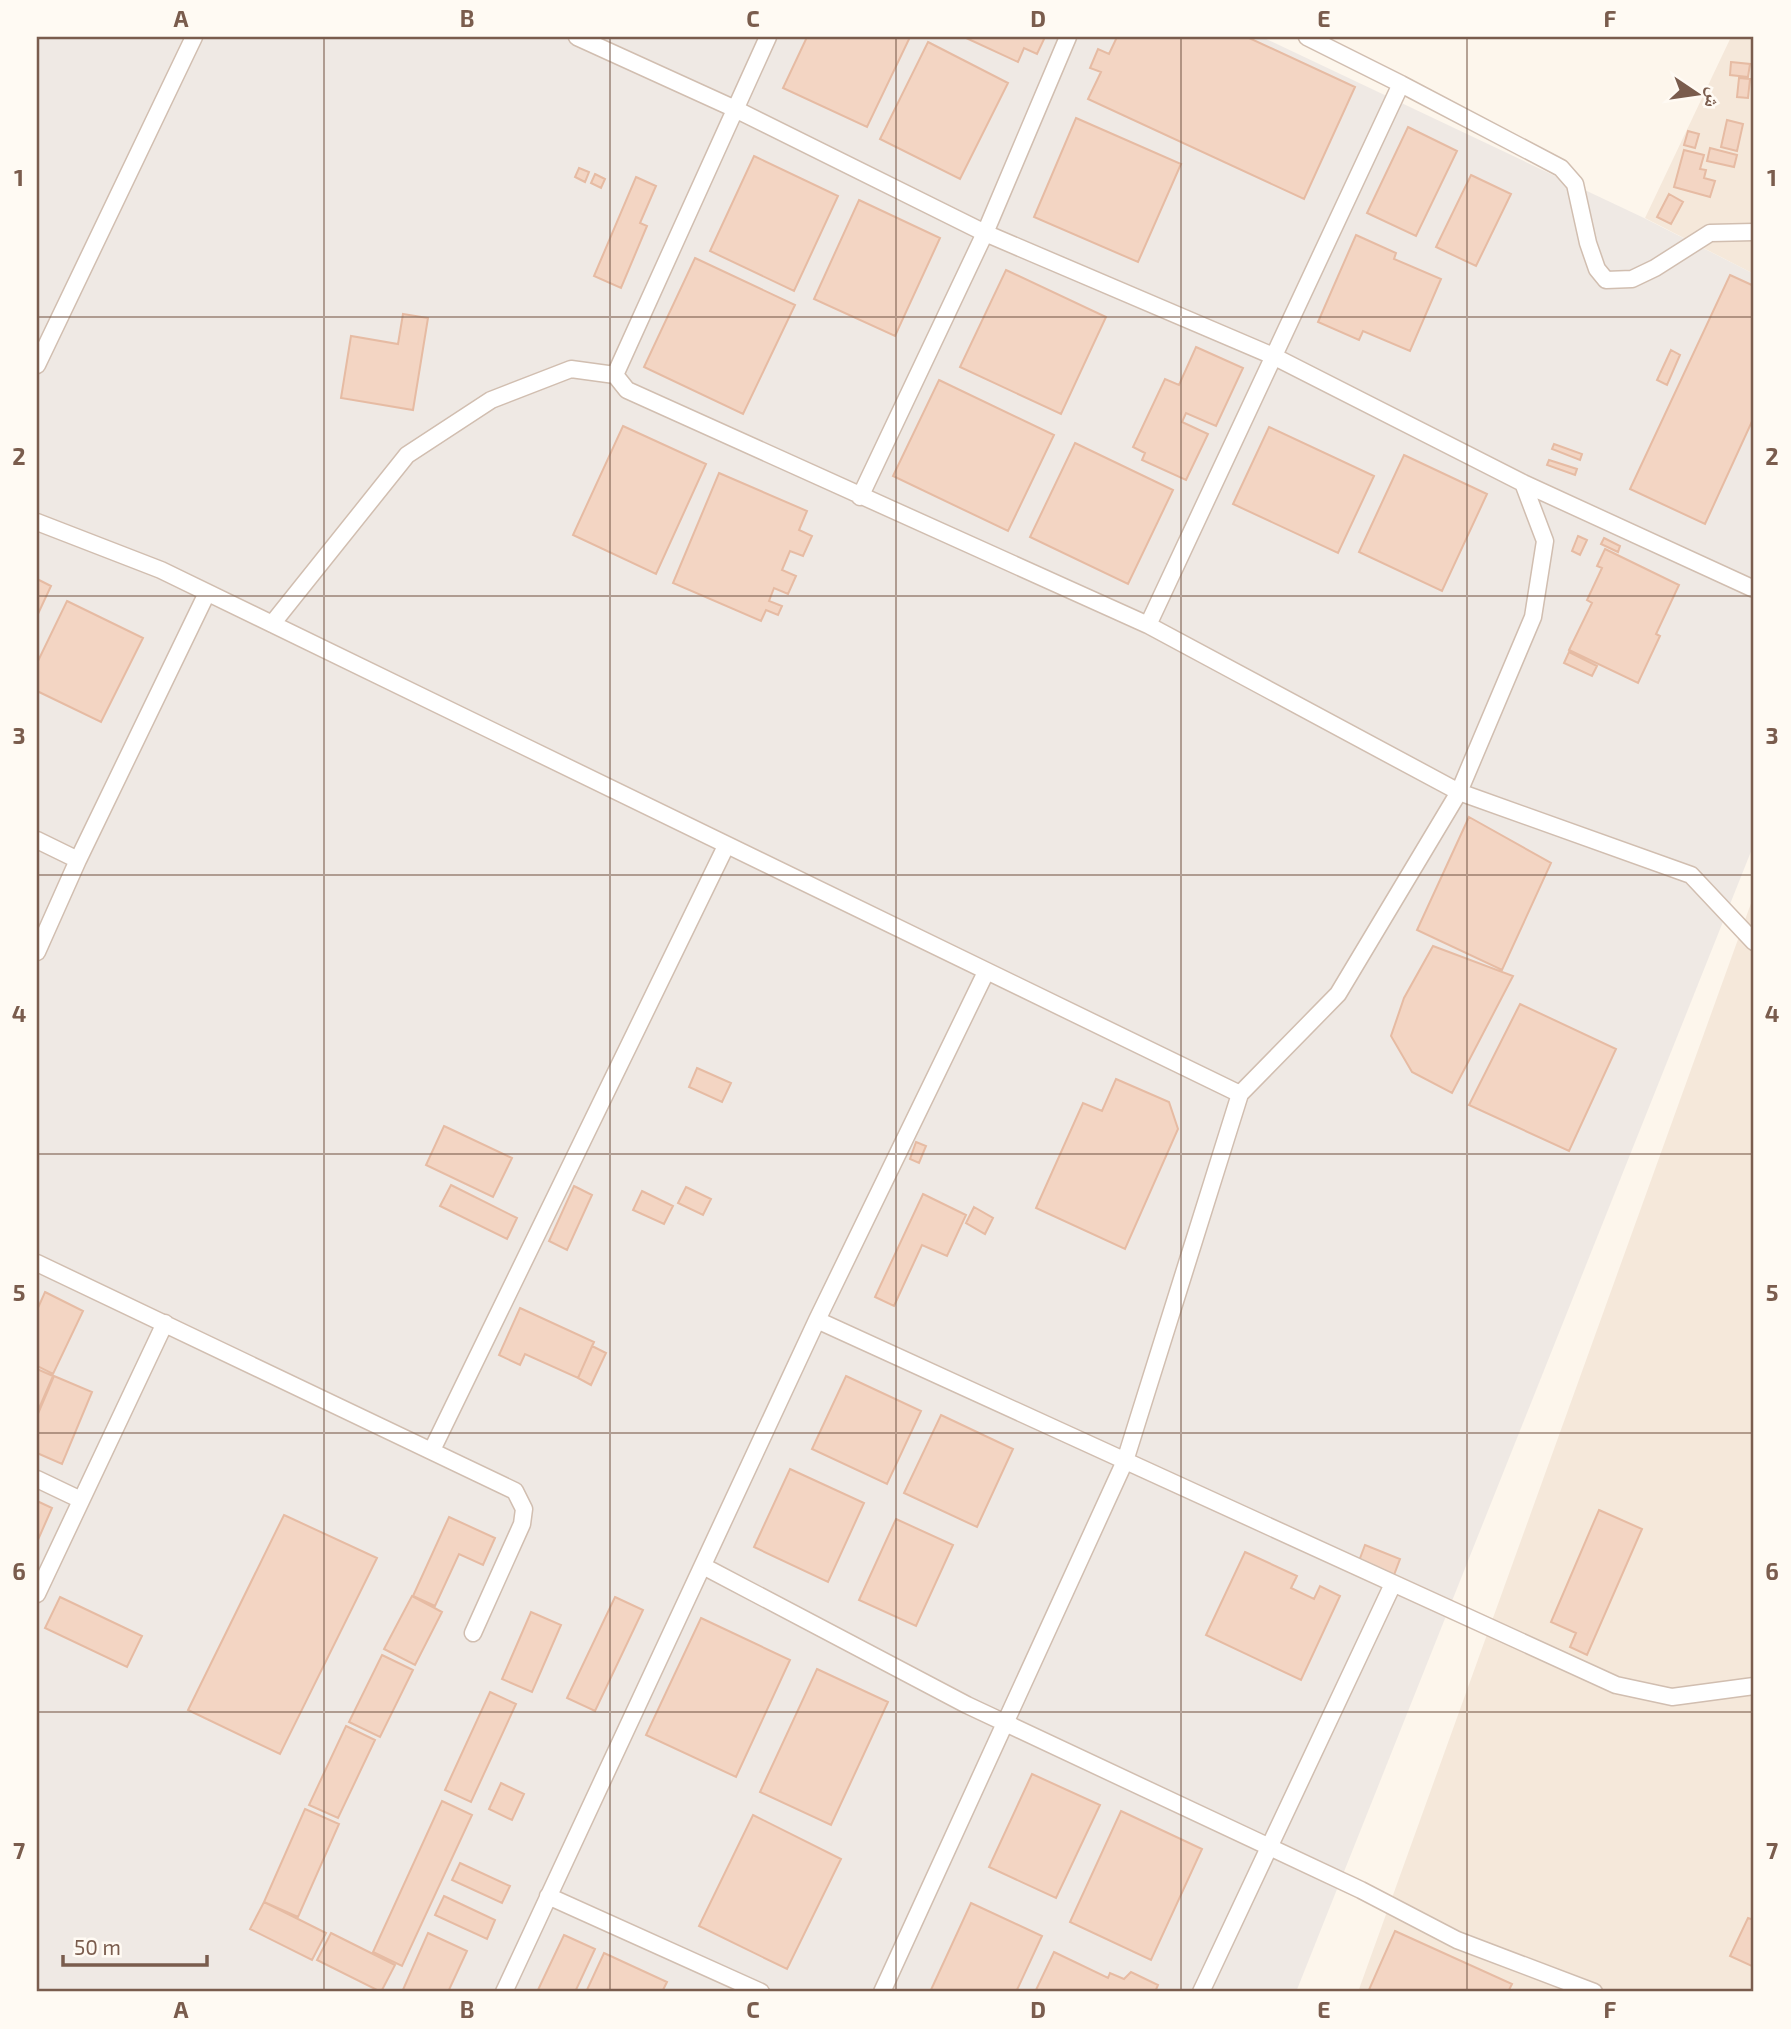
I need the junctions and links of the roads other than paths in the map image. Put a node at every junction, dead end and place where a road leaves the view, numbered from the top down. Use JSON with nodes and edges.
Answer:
{"nodes":[{"id":1,"x":194,"y":37,"type":"edge"},
{"id":2,"x":577,"y":37,"type":"edge"},
{"id":3,"x":768,"y":37,"type":"edge"},
{"id":4,"x":1068,"y":37,"type":"edge"},
{"id":5,"x":1307,"y":37,"type":"edge"},
{"id":6,"x":1401,"y":84,"type":"junction"},
{"id":7,"x":733,"y":108,"type":"junction"},
{"id":8,"x":1754,"y":232,"type":"edge"},
{"id":9,"x":985,"y":233,"type":"junction"},
{"id":10,"x":1273,"y":356,"type":"junction"},
{"id":11,"x":37,"y":365,"type":"edge"},
{"id":12,"x":615,"y":375,"type":"junction"},
{"id":13,"x":1523,"y":483,"type":"junction"},
{"id":14,"x":860,"y":497,"type":"junction"},
{"id":15,"x":37,"y":522,"type":"edge"},
{"id":16,"x":1754,"y":589,"type":"edge"},
{"id":17,"x":207,"y":593,"type":"junction"},
{"id":18,"x":272,"y":624,"type":"junction"},
{"id":19,"x":1148,"y":625,"type":"junction"},
{"id":20,"x":1460,"y":792,"type":"junction"},
{"id":21,"x":37,"y":840,"type":"edge"},
{"id":22,"x":726,"y":845,"type":"junction"},
{"id":23,"x":78,"y":860,"type":"junction"},
{"id":24,"x":1754,"y":942,"type":"edge"},
{"id":25,"x":37,"y":952,"type":"edge"},
{"id":26,"x":985,"y":972,"type":"junction"},
{"id":27,"x":1240,"y":1094,"type":"junction"},
{"id":28,"x":37,"y":1263,"type":"edge"},
{"id":29,"x":817,"y":1320,"type":"junction"},
{"id":30,"x":165,"y":1323,"type":"junction"},
{"id":31,"x":432,"y":1450,"type":"junction"},
{"id":32,"x":1125,"y":1461,"type":"junction"},
{"id":33,"x":37,"y":1479,"type":"edge"},
{"id":34,"x":81,"y":1500,"type":"junction"},
{"id":35,"x":703,"y":1566,"type":"junction"},
{"id":36,"x":1394,"y":1584,"type":"junction"},
{"id":37,"x":37,"y":1594,"type":"edge"},
{"id":38,"x":473,"y":1633,"type":"dead end"},
{"id":39,"x":1754,"y":1686,"type":"edge"},
{"id":40,"x":1004,"y":1723,"type":"junction"},
{"id":41,"x":1269,"y":1848,"type":"junction"},
{"id":42,"x":548,"y":1896,"type":"junction"},
{"id":43,"x":504,"y":1992,"type":"edge"},
{"id":44,"x":761,"y":1992,"type":"edge"},
{"id":45,"x":882,"y":1992,"type":"edge"},
{"id":46,"x":1201,"y":1992,"type":"edge"},
{"id":47,"x":1594,"y":1992,"type":"edge"}],
"edges":[{"from":1,"to":11,"type":"street"},
{"from":2,"to":7,"type":"street"},
{"from":3,"to":7,"type":"street"},
{"from":4,"to":9,"type":"street"},
{"from":5,"to":6,"type":"street"},
{"from":6,"to":8,"type":"street"},
{"from":6,"to":10,"type":"street"},
{"from":7,"to":9,"type":"street"},
{"from":7,"to":12,"type":"street"},
{"from":9,"to":10,"type":"street"},
{"from":9,"to":14,"type":"street"},
{"from":10,"to":13,"type":"street"},
{"from":10,"to":19,"type":"street"},
{"from":12,"to":14,"type":"street"},
{"from":12,"to":18,"type":"street"},
{"from":13,"to":16,"type":"street"},
{"from":13,"to":20,"type":"street"},
{"from":14,"to":19,"type":"street"},
{"from":15,"to":17,"type":"street"},
{"from":17,"to":18,"type":"street"},
{"from":17,"to":23,"type":"street"},
{"from":18,"to":22,"type":"street"},
{"from":19,"to":20,"type":"street"},
{"from":20,"to":24,"type":"street"},
{"from":20,"to":27,"type":"street"},
{"from":21,"to":23,"type":"street"},
{"from":22,"to":26,"type":"street"},
{"from":22,"to":31,"type":"street"},
{"from":23,"to":25,"type":"street"},
{"from":26,"to":27,"type":"street"},
{"from":26,"to":29,"type":"street"},
{"from":27,"to":32,"type":"street"},
{"from":28,"to":30,"type":"street"},
{"from":29,"to":32,"type":"street"},
{"from":29,"to":35,"type":"street"},
{"from":30,"to":31,"type":"street"},
{"from":30,"to":34,"type":"street"},
{"from":31,"to":38,"type":"street"},
{"from":32,"to":36,"type":"street"},
{"from":32,"to":40,"type":"street"},
{"from":33,"to":34,"type":"street"},
{"from":34,"to":37,"type":"street"},
{"from":35,"to":40,"type":"street"},
{"from":35,"to":42,"type":"street"},
{"from":36,"to":39,"type":"street"},
{"from":36,"to":41,"type":"street"},
{"from":40,"to":41,"type":"street"},
{"from":40,"to":45,"type":"street"},
{"from":41,"to":46,"type":"street"},
{"from":41,"to":47,"type":"street"},
{"from":42,"to":43,"type":"street"},
{"from":42,"to":44,"type":"street"}]}
